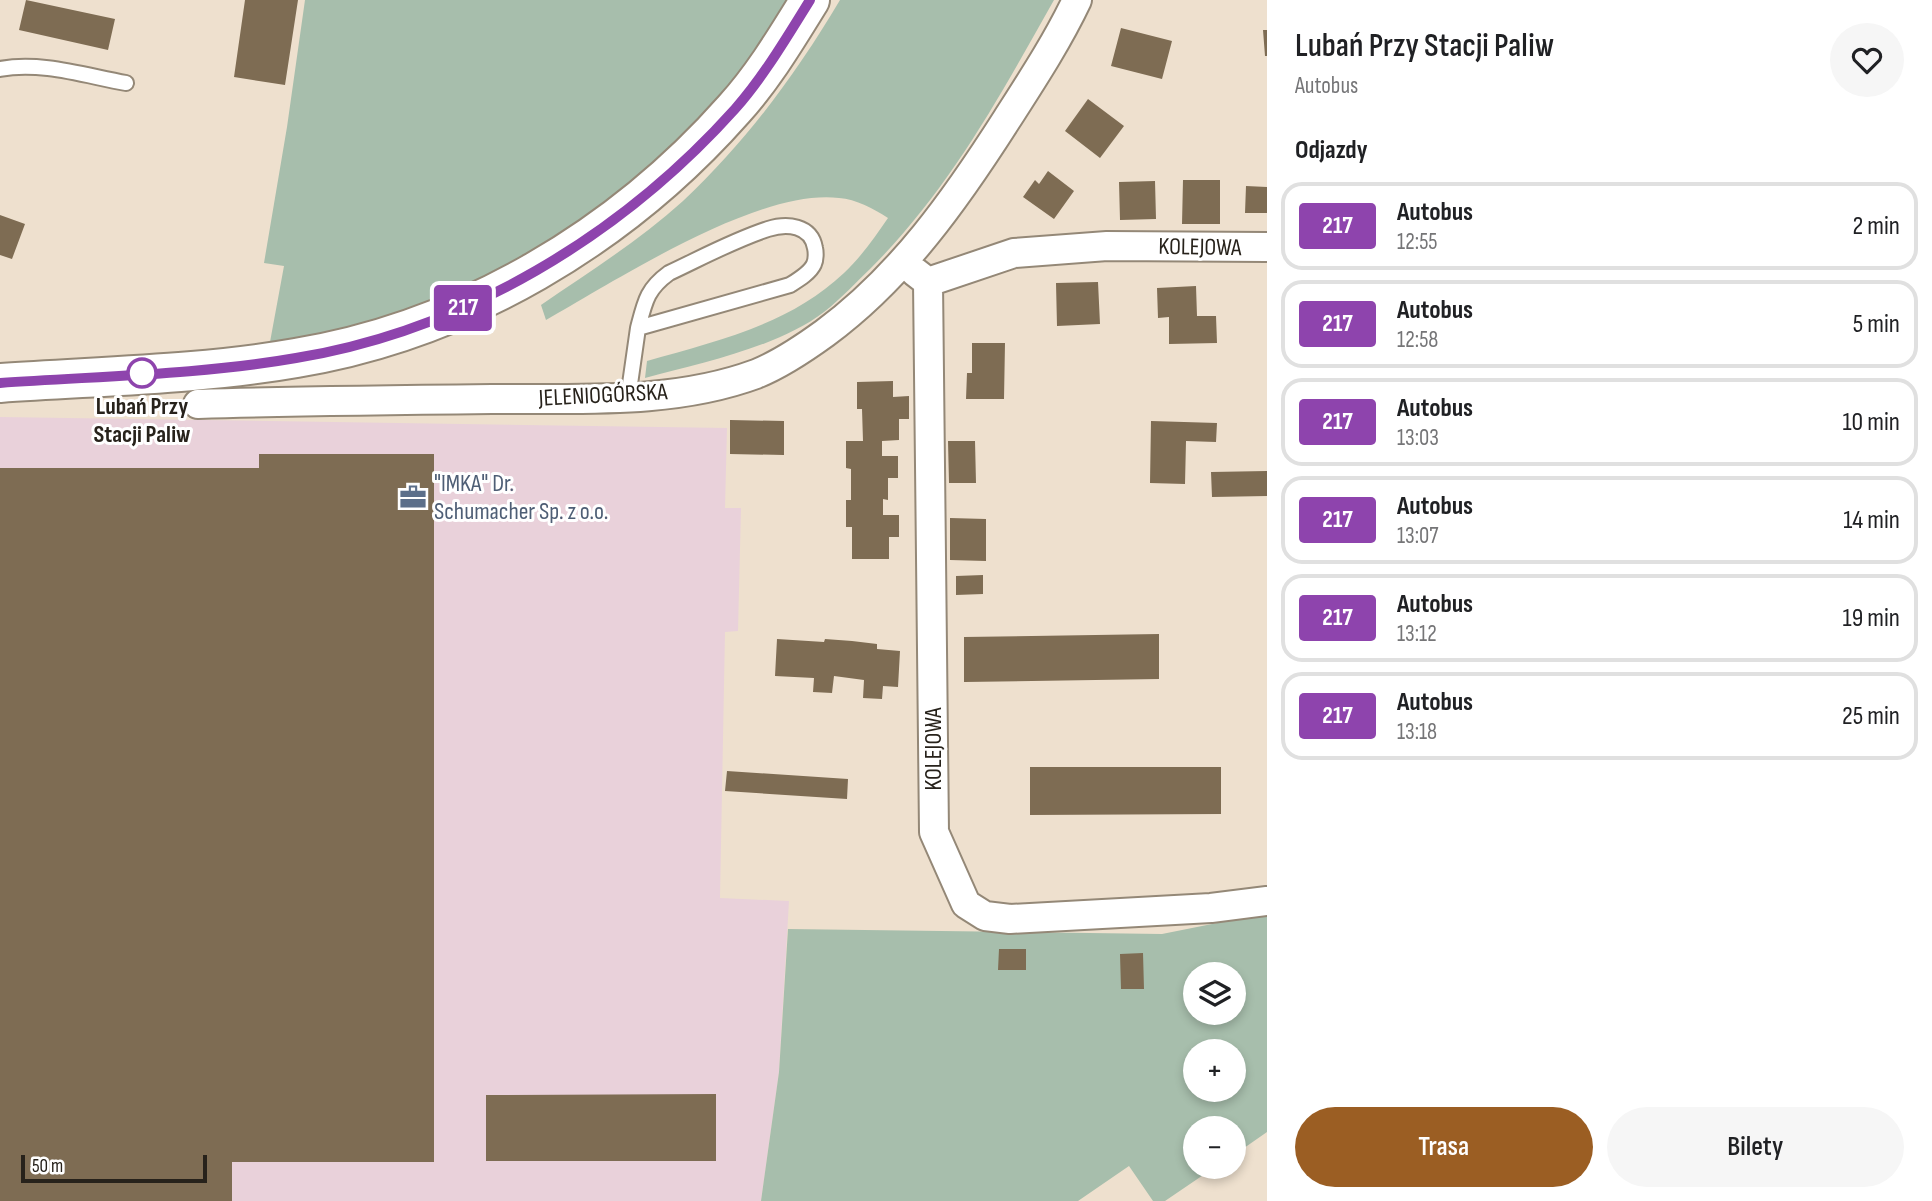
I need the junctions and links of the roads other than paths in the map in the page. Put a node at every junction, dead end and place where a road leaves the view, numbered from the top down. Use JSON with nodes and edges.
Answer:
{"nodes":[{"id":1,"x":810,"y":0,"type":"edge"},
{"id":2,"x":1077,"y":0,"type":"edge"},
{"id":3,"x":0,"y":69,"type":"edge"},
{"id":4,"x":126,"y":83,"type":"dead end"},
{"id":5,"x":1267,"y":247,"type":"edge"},
{"id":6,"x":902,"y":262,"type":"junction"},
{"id":7,"x":928,"y":282,"type":"junction"},
{"id":8,"x":638,"y":328,"type":"junction"},
{"id":9,"x":0,"y":383,"type":"edge"},
{"id":10,"x":628,"y":398,"type":"junction"},
{"id":11,"x":198,"y":404,"type":"dead end"},
{"id":12,"x":1267,"y":901,"type":"edge"}],
"edges":[{"from":1,"to":9,"type":"main road"},
{"from":2,"to":6,"type":"street","name":"JELENIOGÓRSKA"},
{"from":3,"to":4,"type":"lane"},
{"from":5,"to":7,"type":"street","name":"KOLEJOWA"},
{"from":6,"to":7,"type":"street"},
{"from":6,"to":10,"type":"street","name":"JELENIOGÓRSKA"},
{"from":7,"to":12,"type":"street","name":"KOLEJOWA"},
{"from":8,"to":8,"type":"lane"},
{"from":8,"to":10,"type":"lane"},
{"from":10,"to":11,"type":"street","name":"JELENIOGÓRSKA"}]}
